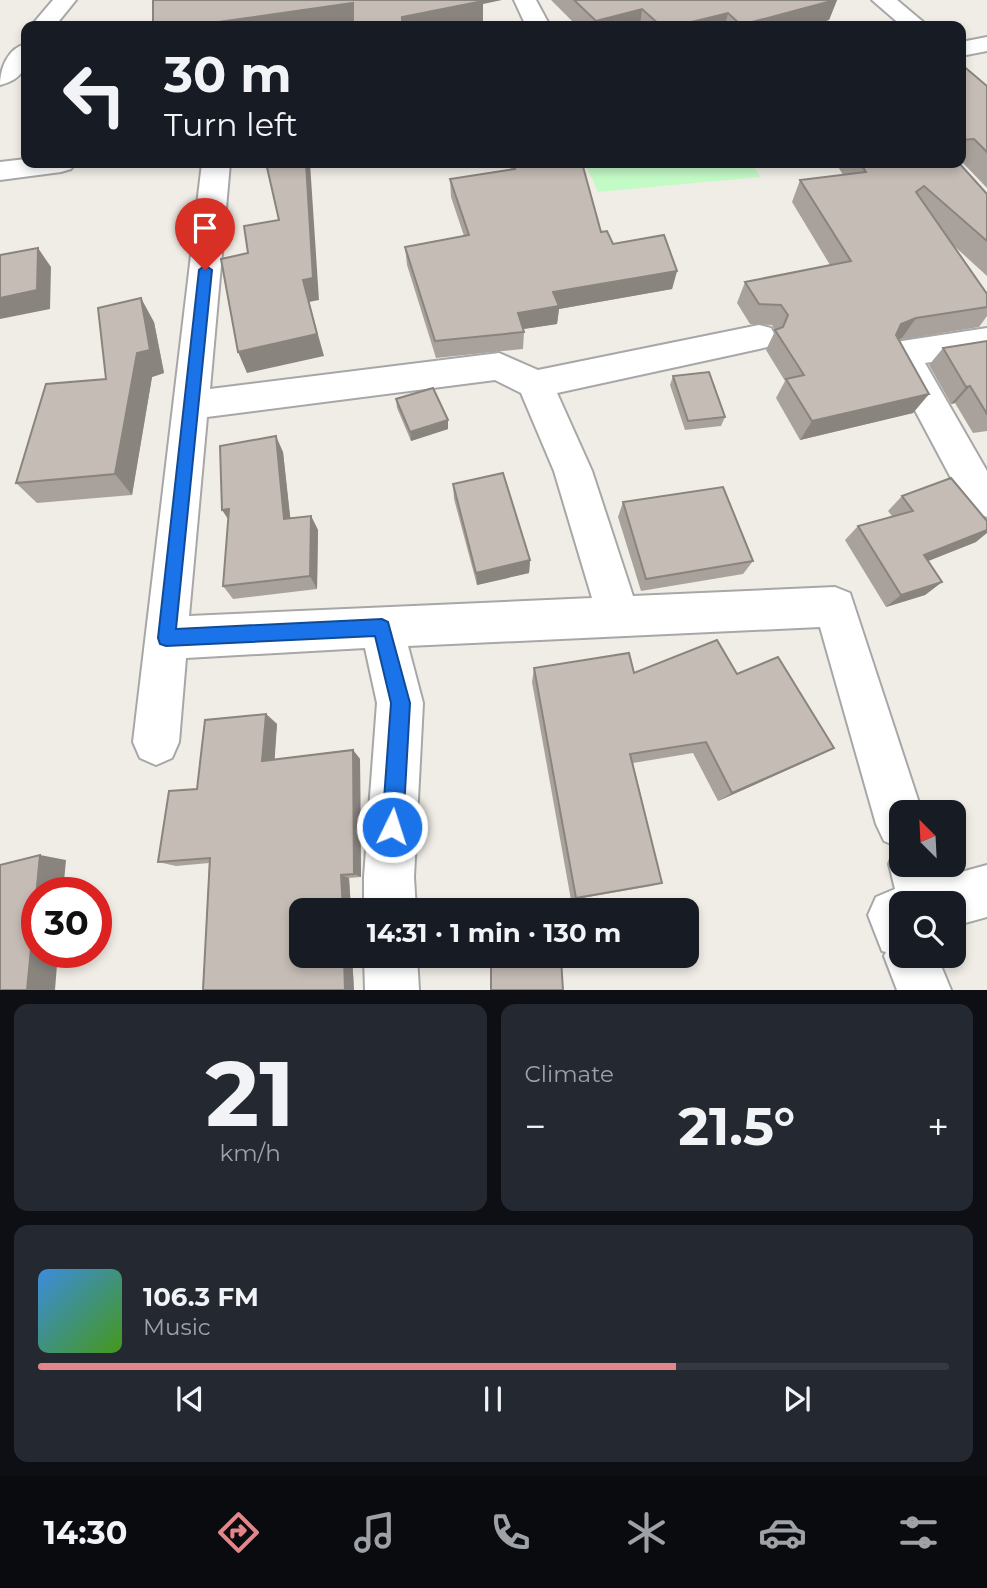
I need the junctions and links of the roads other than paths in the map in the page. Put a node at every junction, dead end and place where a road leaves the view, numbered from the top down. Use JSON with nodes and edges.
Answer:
{"nodes":[{"id":1,"x":65,"y":0,"type":"edge"},
{"id":2,"x":525,"y":0,"type":"edge"},
{"id":3,"x":883,"y":0,"type":"edge"},
{"id":4,"x":47,"y":21,"type":"edge"},
{"id":5,"x":536,"y":21,"type":"edge"},
{"id":6,"x":910,"y":21,"type":"edge"},
{"id":7,"x":987,"y":44,"type":"edge"},
{"id":8,"x":966,"y":48,"type":"edge"},
{"id":9,"x":21,"y":57,"type":"edge"},
{"id":10,"x":0,"y":77,"type":"edge"},
{"id":11,"x":23,"y":168,"type":"edge"},
{"id":12,"x":215,"y":168,"type":"edge"},
{"id":13,"x":0,"y":171,"type":"edge"},
{"id":14,"x":759,"y":337,"type":"dead end"},
{"id":15,"x":987,"y":341,"type":"edge"},
{"id":16,"x":536,"y":384,"type":"junction"},
{"id":17,"x":191,"y":405,"type":"junction"},
{"id":18,"x":987,"y":499,"type":"edge"},
{"id":19,"x":619,"y":617,"type":"junction"},
{"id":20,"x":382,"y":628,"type":"junction"},
{"id":21,"x":166,"y":638,"type":"junction"},
{"id":22,"x":156,"y":741,"type":"dead end"},
{"id":23,"x":894,"y":800,"type":"edge"},
{"id":24,"x":987,"y":891,"type":"edge"},
{"id":25,"x":966,"y":897,"type":"edge"},
{"id":26,"x":390,"y":898,"type":"edge"},
{"id":27,"x":391,"y":968,"type":"edge"},
{"id":28,"x":916,"y":968,"type":"edge"},
{"id":29,"x":392,"y":989,"type":"edge"},
{"id":30,"x":924,"y":989,"type":"edge"}],
"edges":[{"from":1,"to":4,"type":"street"},
{"from":2,"to":5,"type":"street"},
{"from":3,"to":6,"type":"street"},
{"from":7,"to":8,"type":"street"},
{"from":9,"to":10,"type":"street"},
{"from":11,"to":13,"type":"street"},
{"from":12,"to":17,"type":"street"},
{"from":14,"to":16,"type":"street"},
{"from":15,"to":18,"type":"street"},
{"from":16,"to":17,"type":"street"},
{"from":16,"to":19,"type":"street"},
{"from":17,"to":21,"type":"street"},
{"from":19,"to":20,"type":"street"},
{"from":19,"to":23,"type":"street"},
{"from":20,"to":21,"type":"street"},
{"from":20,"to":26,"type":"street"},
{"from":21,"to":22,"type":"street"},
{"from":24,"to":25,"type":"street"},
{"from":27,"to":29,"type":"street"},
{"from":28,"to":30,"type":"street"}]}
